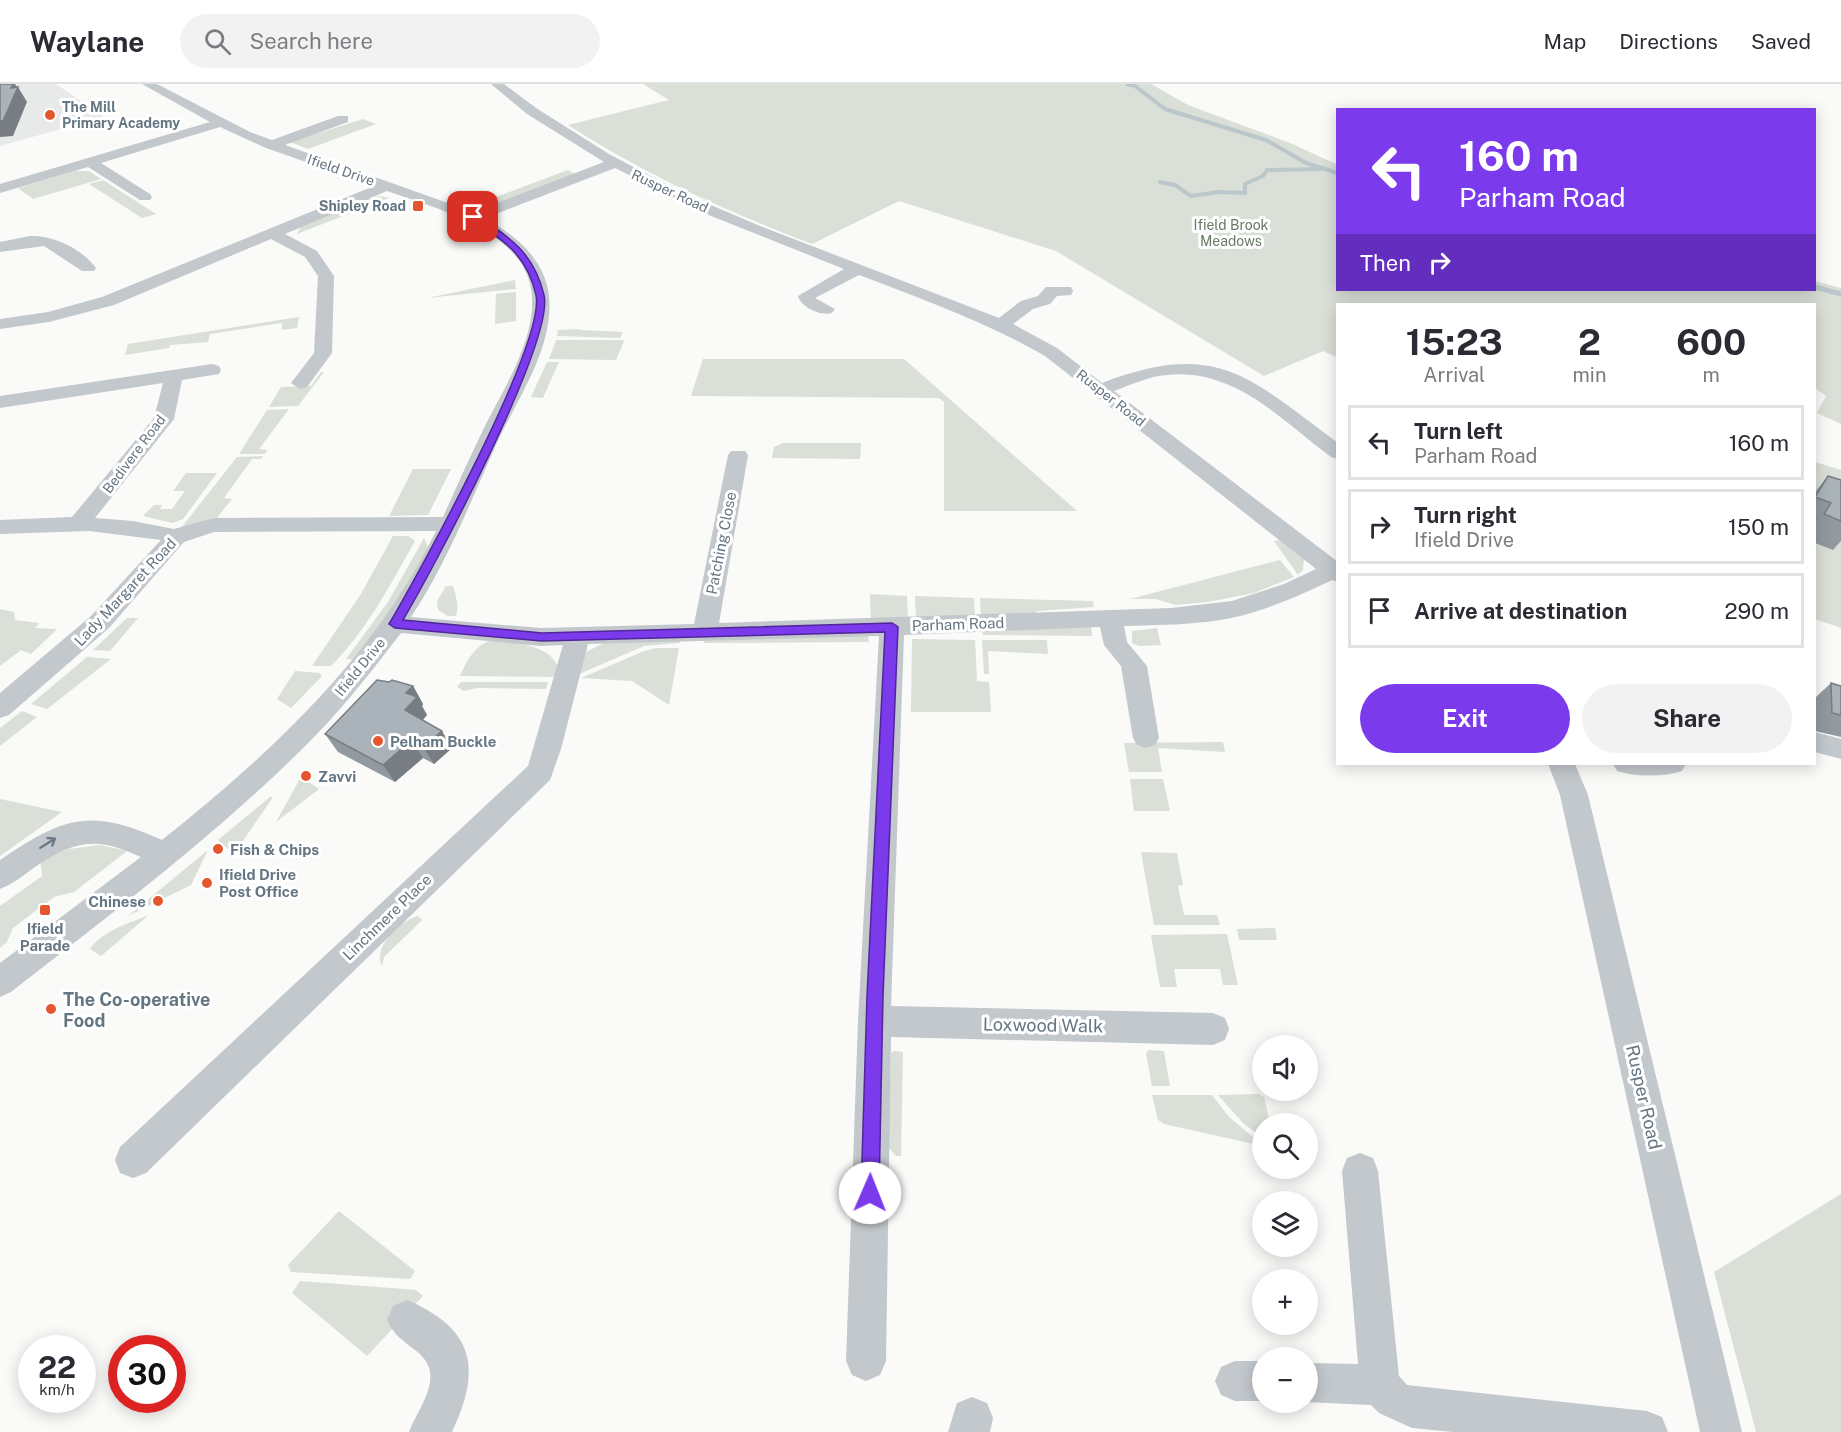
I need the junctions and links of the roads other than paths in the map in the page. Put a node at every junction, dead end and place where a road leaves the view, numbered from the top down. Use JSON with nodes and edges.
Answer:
{"nodes":[{"id":1,"x":148,"y":84,"type":"edge"},
{"id":2,"x":497,"y":84,"type":"edge"},
{"id":3,"x":343,"y":119,"type":"dead end"},
{"id":4,"x":220,"y":123,"type":"junction"},
{"id":5,"x":271,"y":145,"type":"junction"},
{"id":6,"x":90,"y":162,"type":"junction"},
{"id":7,"x":614,"y":164,"type":"junction"},
{"id":8,"x":387,"y":186,"type":"junction"},
{"id":9,"x":0,"y":189,"type":"edge"},
{"id":10,"x":145,"y":197,"type":"dead end"},
{"id":11,"x":473,"y":217,"type":"junction"},
{"id":12,"x":273,"y":234,"type":"junction"},
{"id":13,"x":0,"y":247,"type":"edge"},
{"id":14,"x":88,"y":268,"type":"dead end"},
{"id":15,"x":857,"y":269,"type":"junction"},
{"id":16,"x":1065,"y":291,"type":"dead end"},
{"id":17,"x":826,"y":309,"type":"dead end"},
{"id":18,"x":0,"y":324,"type":"edge"},
{"id":19,"x":1001,"y":325,"type":"junction"},
{"id":20,"x":212,"y":370,"type":"dead end"},
{"id":21,"x":174,"y":376,"type":"junction"},
{"id":22,"x":300,"y":384,"type":"dead end"},
{"id":23,"x":1100,"y":390,"type":"junction"},
{"id":24,"x":0,"y":402,"type":"edge"},
{"id":25,"x":1336,"y":451,"type":"edge"},
{"id":26,"x":738,"y":455,"type":"dead end"},
{"id":27,"x":78,"y":524,"type":"junction"},
{"id":28,"x":450,"y":524,"type":"junction"},
{"id":29,"x":0,"y":527,"type":"edge"},
{"id":30,"x":176,"y":537,"type":"junction"},
{"id":31,"x":1336,"y":572,"type":"edge"},
{"id":32,"x":1110,"y":619,"type":"junction"},
{"id":33,"x":395,"y":624,"type":"junction"},
{"id":34,"x":892,"y":627,"type":"junction"},
{"id":35,"x":705,"y":632,"type":"junction"},
{"id":36,"x":578,"y":636,"type":"junction"},
{"id":37,"x":0,"y":708,"type":"edge"},
{"id":38,"x":1146,"y":738,"type":"dead end"},
{"id":39,"x":1562,"y":765,"type":"edge"},
{"id":40,"x":163,"y":854,"type":"junction"},
{"id":41,"x":0,"y":876,"type":"edge"},
{"id":42,"x":0,"y":982,"type":"edge"},
{"id":43,"x":874,"y":1021,"type":"junction"},
{"id":44,"x":1213,"y":1029,"type":"dead end"},
{"id":45,"x":133,"y":1160,"type":"dead end"},
{"id":46,"x":1360,"y":1171,"type":"dead end"},
{"id":47,"x":407,"y":1320,"type":"dead end"},
{"id":48,"x":866,"y":1361,"type":"dead end"},
{"id":49,"x":1318,"y":1383,"type":"edge"},
{"id":50,"x":1380,"y":1385,"type":"junction"},
{"id":51,"x":430,"y":1432,"type":"edge"},
{"id":52,"x":1647,"y":1432,"type":"edge"},
{"id":53,"x":1721,"y":1432,"type":"edge"}],
"edges":[{"from":1,"to":4,"type":"street","name":"Ifield Drive"},
{"from":2,"to":7,"type":"street","name":"Rusper Road"},
{"from":3,"to":5,"type":"street","name":"Ifield Drive"},
{"from":4,"to":5,"type":"street","name":"Ifield Drive"},
{"from":4,"to":6,"type":"street"},
{"from":5,"to":8,"type":"street","name":"Ifield Drive"},
{"from":6,"to":9,"type":"street"},
{"from":6,"to":10,"type":"street"},
{"from":7,"to":11,"type":"street"},
{"from":7,"to":15,"type":"street","name":"Rusper Road"},
{"from":8,"to":11,"type":"street","name":"Ifield Drive"},
{"from":8,"to":12,"type":"street"},
{"from":11,"to":28,"type":"street","name":"Ifield Drive"},
{"from":12,"to":18,"type":"street"},
{"from":12,"to":22,"type":"street"},
{"from":13,"to":14,"type":"street"},
{"from":15,"to":17,"type":"street"},
{"from":15,"to":19,"type":"street","name":"Rusper Road"},
{"from":16,"to":19,"type":"street"},
{"from":19,"to":23,"type":"street","name":"Rusper Road"},
{"from":20,"to":21,"type":"street"},
{"from":21,"to":24,"type":"street"},
{"from":21,"to":27,"type":"street","name":"Bedivere Road"},
{"from":23,"to":25,"type":"street"},
{"from":23,"to":31,"type":"street","name":"Rusper Road"},
{"from":26,"to":35,"type":"street","name":"Patching Close"},
{"from":27,"to":29,"type":"street"},
{"from":27,"to":30,"type":"street"},
{"from":28,"to":30,"type":"street","name":"Lady Margaret Road"},
{"from":28,"to":33,"type":"street","name":"Ifield Drive"},
{"from":30,"to":37,"type":"street","name":"Lady Margaret Road"},
{"from":31,"to":32,"type":"street","name":"Parham Road"},
{"from":32,"to":34,"type":"street","name":"Parham Road"},
{"from":32,"to":38,"type":"street"},
{"from":33,"to":36,"type":"street","name":"Parham Road"},
{"from":33,"to":40,"type":"street","name":"Ifield Drive"},
{"from":34,"to":35,"type":"street","name":"Parham Road"},
{"from":34,"to":43,"type":"street"},
{"from":35,"to":36,"type":"street","name":"Parham Road"},
{"from":36,"to":45,"type":"street","name":"Linchmere Place"},
{"from":39,"to":53,"type":"street","name":"Rusper Road"},
{"from":41,"to":40,"type":"street","one_way":true},
{"from":40,"to":42,"type":"street","name":"Ifield Drive"},
{"from":43,"to":44,"type":"street","name":"Loxwood Walk"},
{"from":43,"to":48,"type":"street"},
{"from":46,"to":50,"type":"street"},
{"from":47,"to":51,"type":"street"},
{"from":49,"to":50,"type":"street"},
{"from":50,"to":52,"type":"street"}]}
